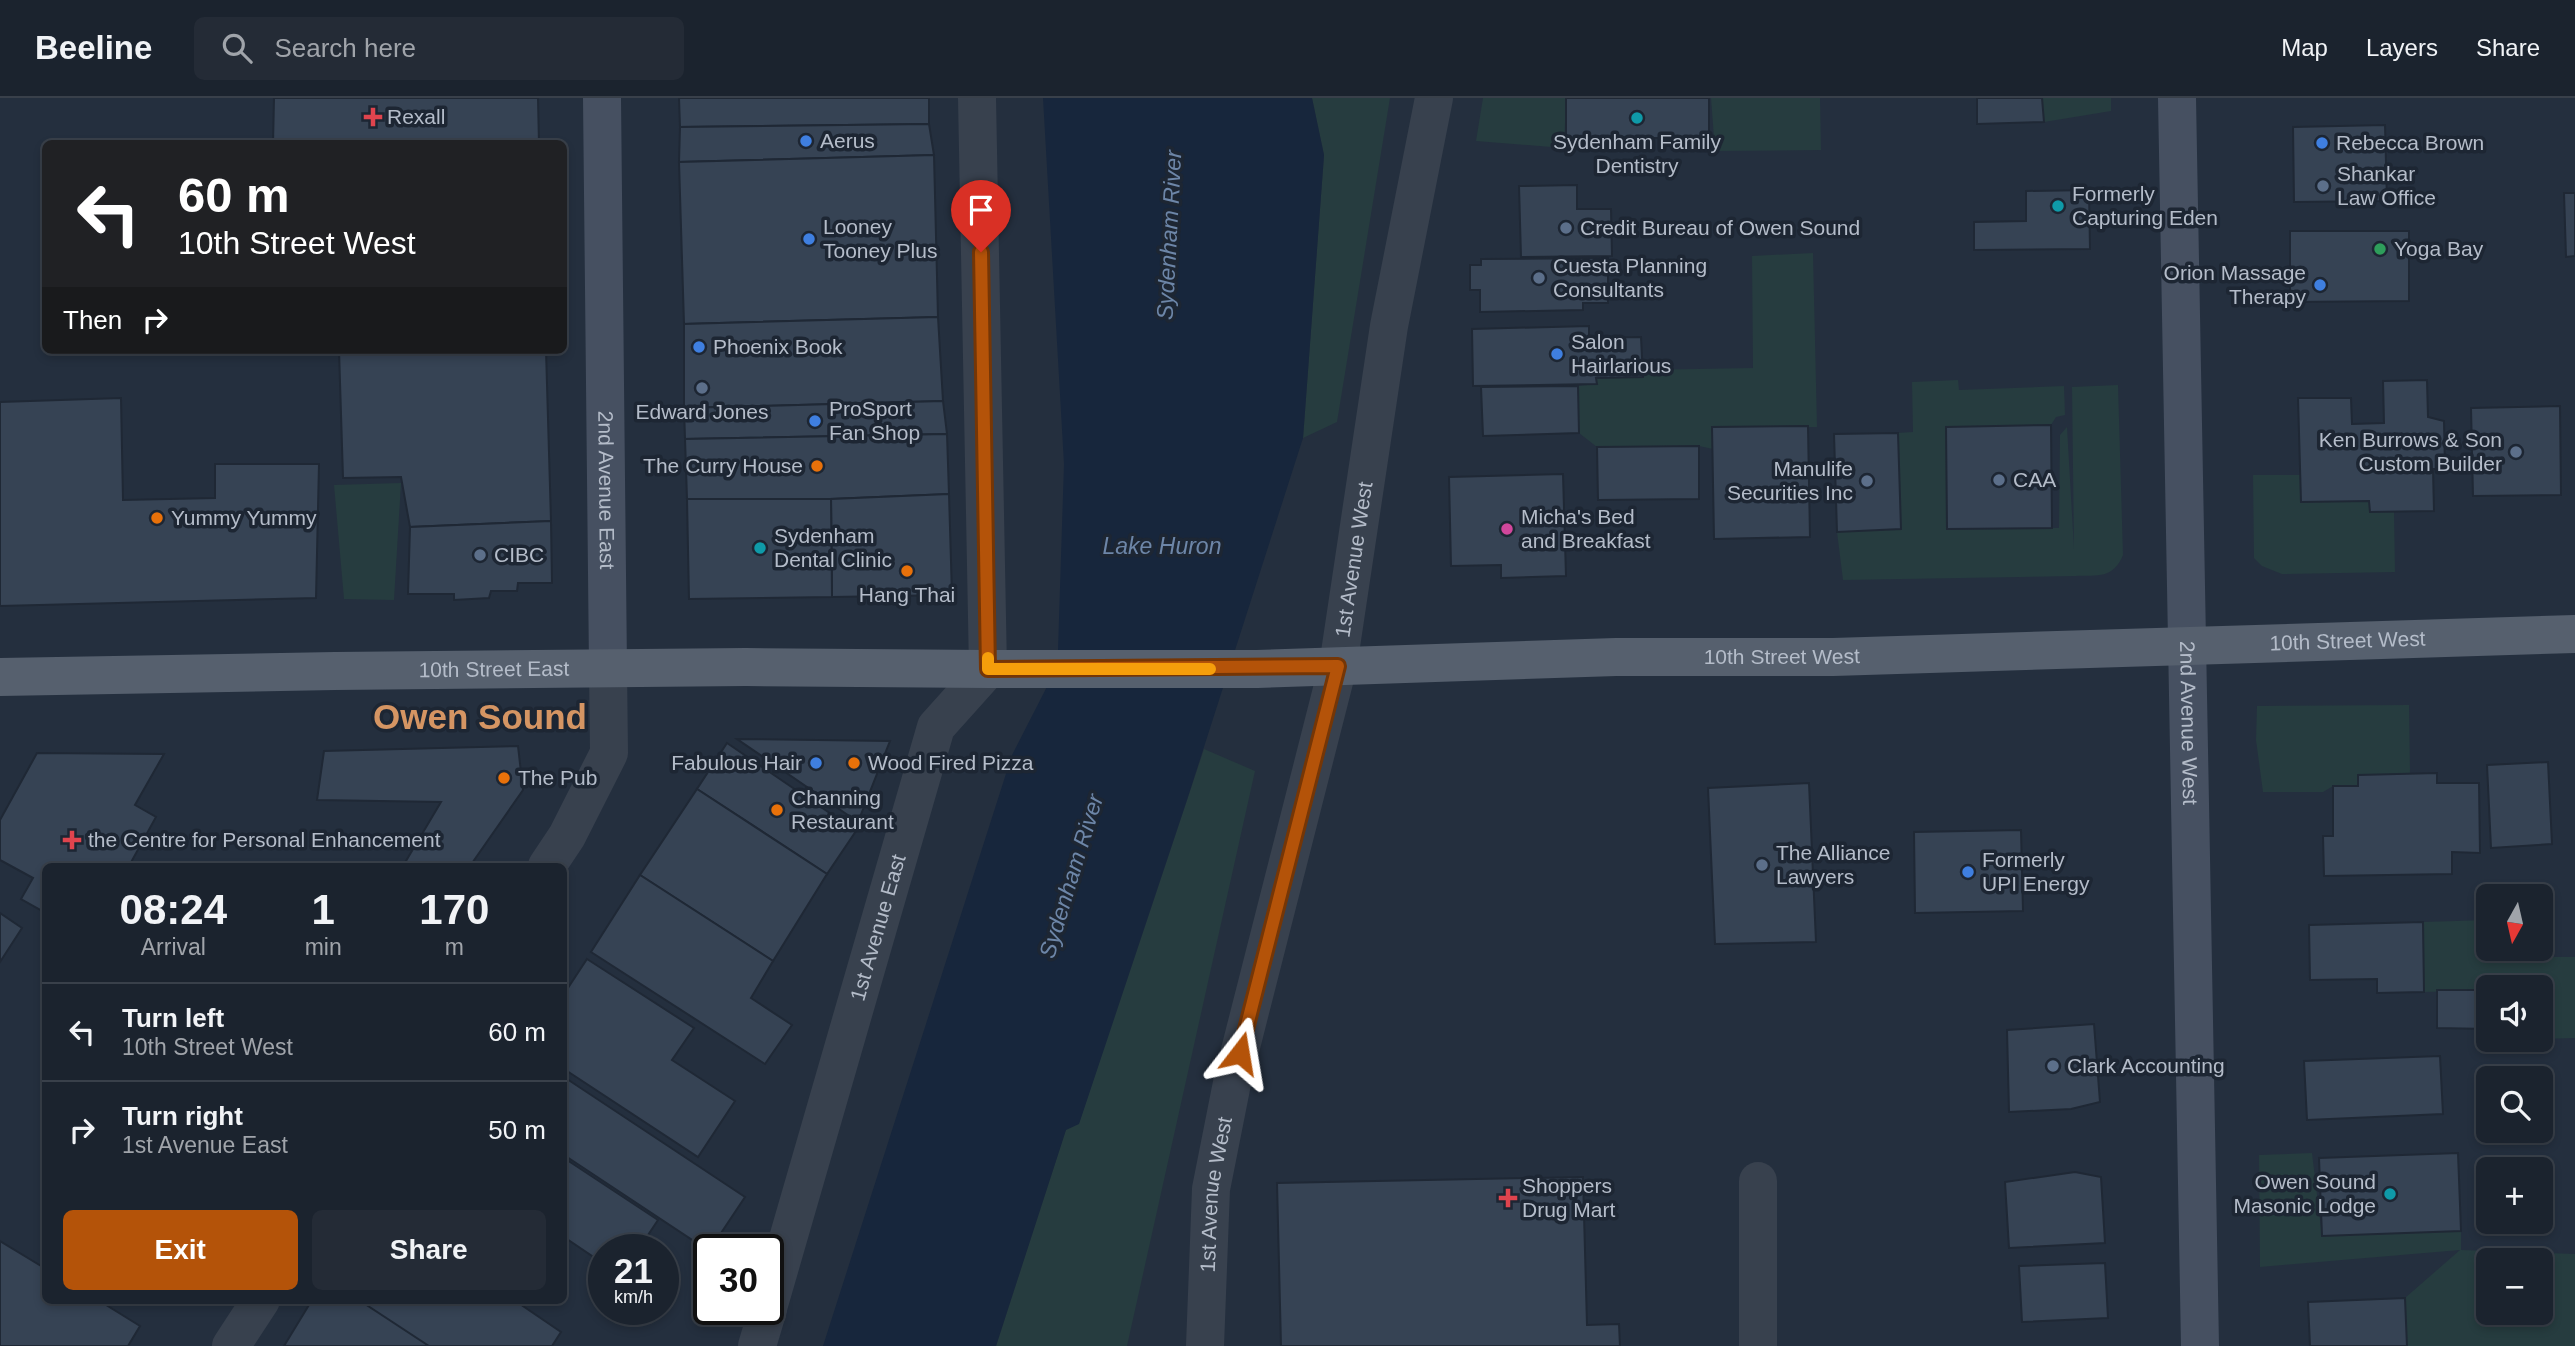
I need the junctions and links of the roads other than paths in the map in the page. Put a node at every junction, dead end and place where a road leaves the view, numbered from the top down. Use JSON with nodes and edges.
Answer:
{"nodes":[{"id":1,"x":602,"y":98,"type":"edge"},
{"id":2,"x":977,"y":98,"type":"edge"},
{"id":3,"x":1434,"y":98,"type":"edge"},
{"id":4,"x":2177,"y":98,"type":"edge"},
{"id":5,"x":2575,"y":634,"type":"edge"},
{"id":6,"x":2188,"y":646,"type":"junction"},
{"id":7,"x":1338,"y":666,"type":"junction"},
{"id":8,"x":608,"y":668,"type":"junction"},
{"id":9,"x":988,"y":669,"type":"junction"},
{"id":10,"x":0,"y":677,"type":"edge"},
{"id":11,"x":549,"y":863,"type":"edge"},
{"id":12,"x":1758,"y":1181,"type":"dead end"},
{"id":13,"x":784,"y":1253,"type":"edge"},
{"id":14,"x":258,"y":1304,"type":"edge"},
{"id":15,"x":763,"y":1325,"type":"edge"},
{"id":16,"x":231,"y":1346,"type":"edge"},
{"id":17,"x":757,"y":1346,"type":"edge"},
{"id":18,"x":1205,"y":1346,"type":"edge"},
{"id":19,"x":1758,"y":1346,"type":"edge"},
{"id":20,"x":2200,"y":1346,"type":"edge"}],
"edges":[{"from":1,"to":8,"type":"street","name":"2nd Avenue East"},
{"from":2,"to":9,"type":"street"},
{"from":3,"to":7,"type":"street","name":"1st Avenue West"},
{"from":4,"to":6,"type":"street","name":"2nd Avenue West"},
{"from":5,"to":6,"type":"main road","name":"10th Street West"},
{"from":6,"to":7,"type":"main road","name":"10th Street West"},
{"from":6,"to":20,"type":"street","name":"2nd Avenue West"},
{"from":7,"to":9,"type":"main road","name":"10th Street West"},
{"from":7,"to":18,"type":"street","name":"1st Avenue West"},
{"from":8,"to":9,"type":"main road","name":"10th Street East"},
{"from":8,"to":10,"type":"main road","name":"10th Street East"},
{"from":8,"to":11,"type":"street","name":"2nd Avenue East"},
{"from":9,"to":13,"type":"street","name":"1st Avenue East"},
{"from":12,"to":19,"type":"street"},
{"from":14,"to":16,"type":"street"},
{"from":15,"to":17,"type":"street","name":"1st Avenue East"}]}
